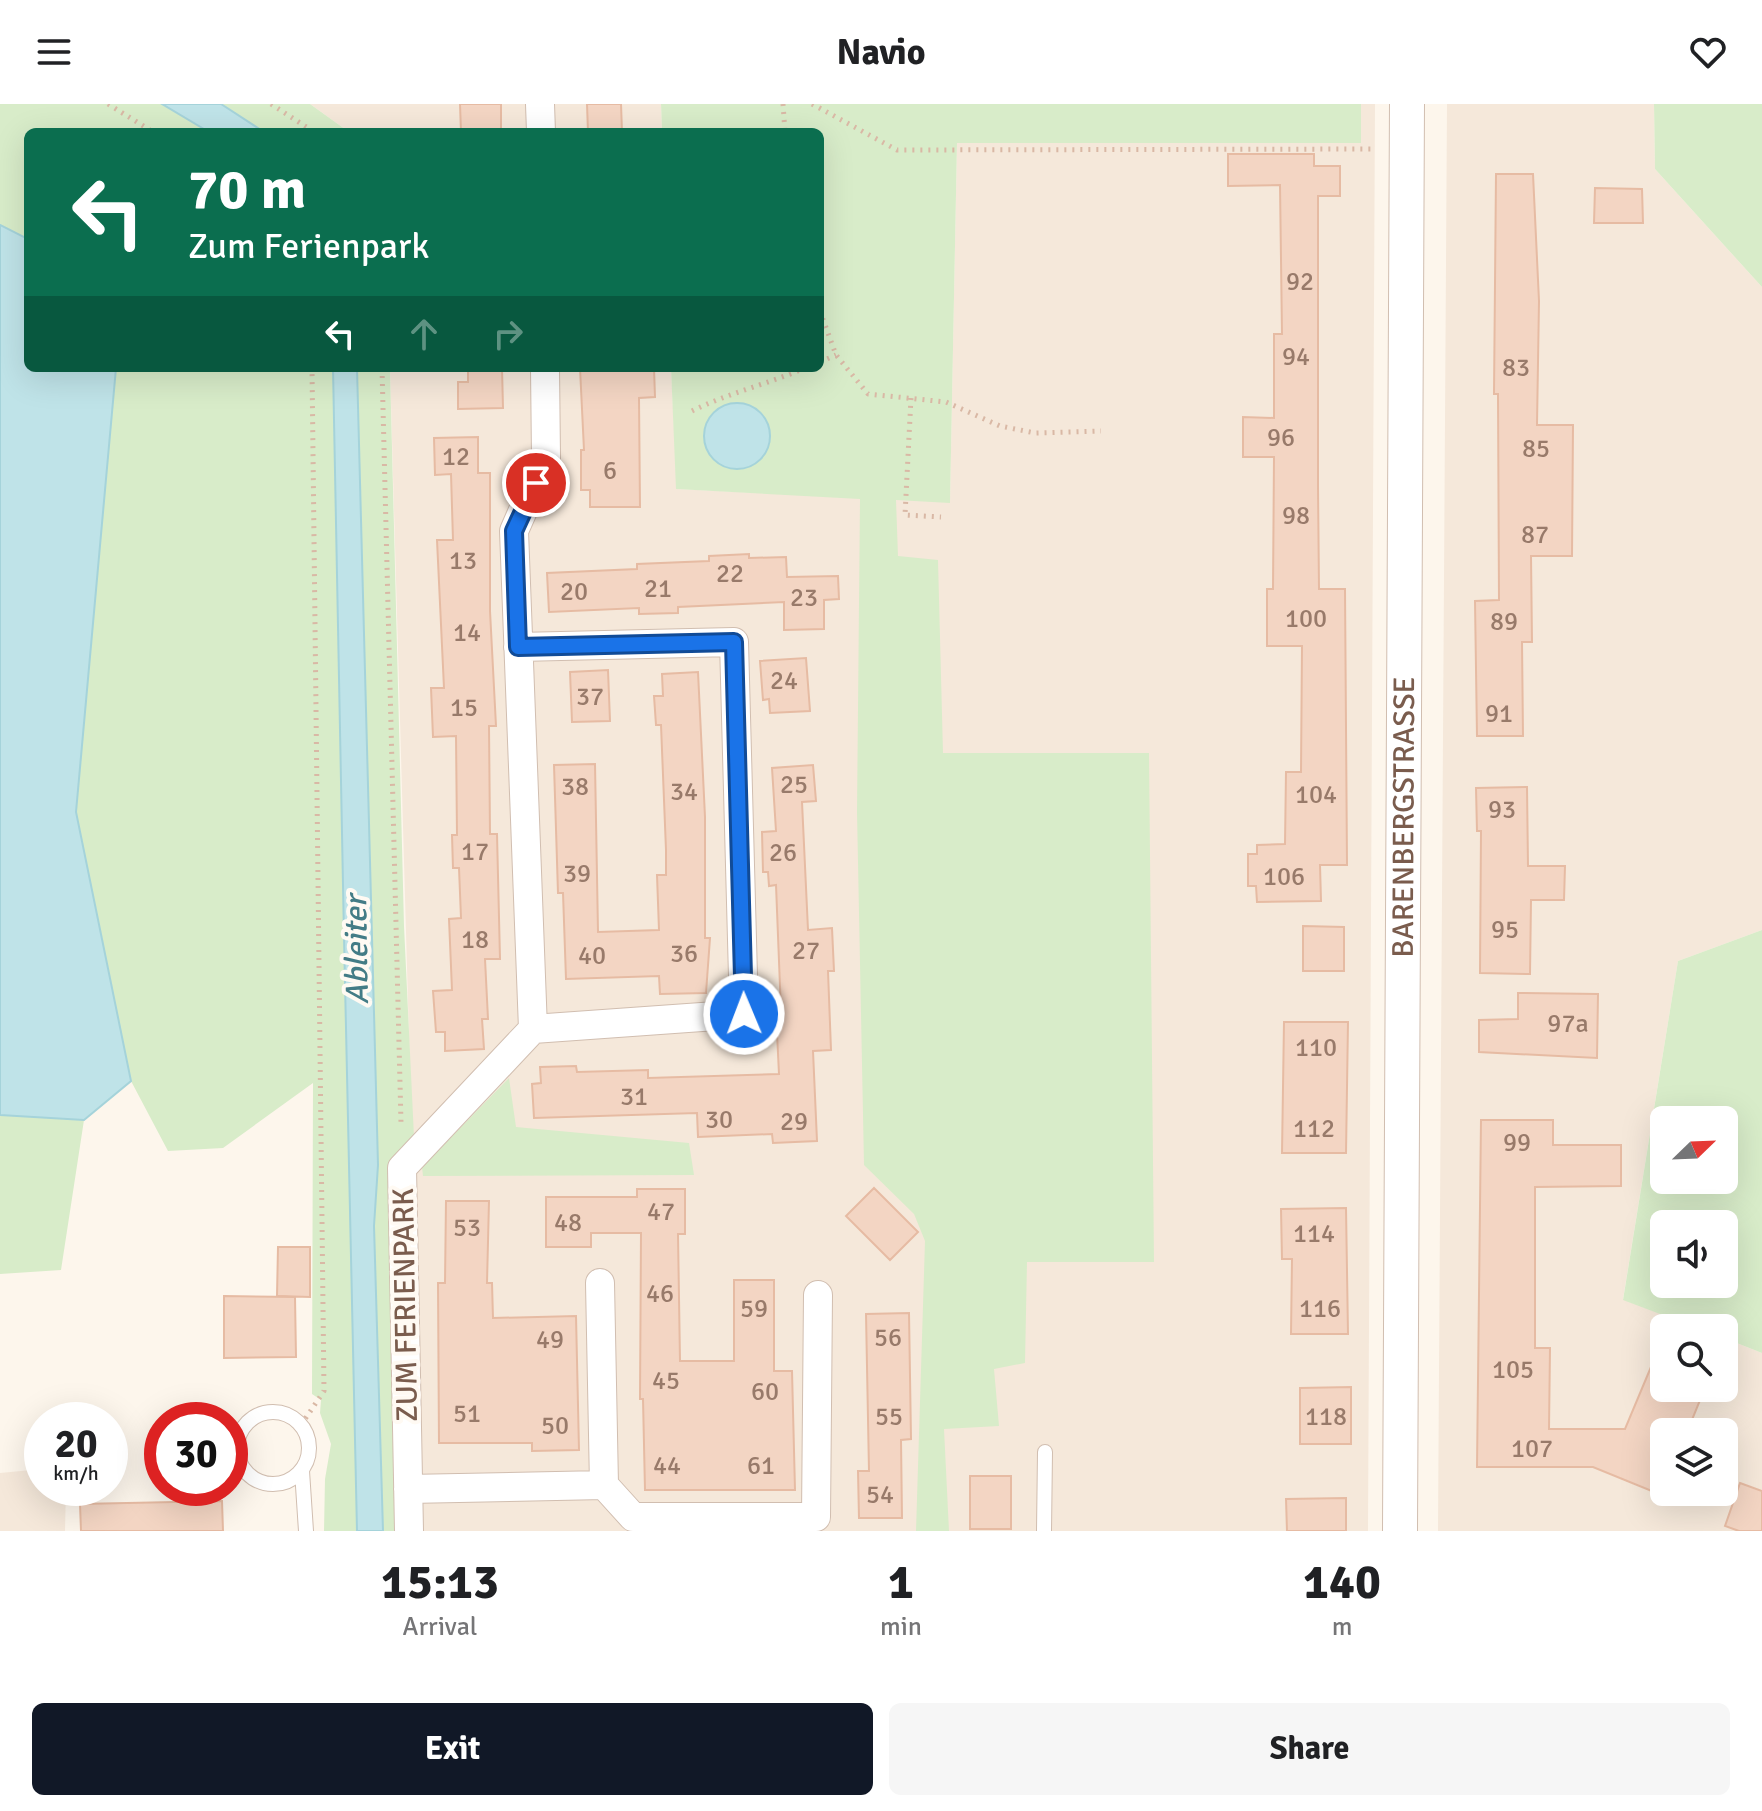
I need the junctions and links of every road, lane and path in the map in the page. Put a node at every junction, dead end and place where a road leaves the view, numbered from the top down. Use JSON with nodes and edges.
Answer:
{"nodes":[{"id":1,"x":108,"y":104,"type":"edge"},
{"id":2,"x":271,"y":104,"type":"edge"},
{"id":3,"x":540,"y":104,"type":"edge"},
{"id":4,"x":783,"y":104,"type":"edge"},
{"id":5,"x":812,"y":104,"type":"edge"},
{"id":6,"x":1407,"y":104,"type":"edge"},
{"id":7,"x":147,"y":128,"type":"edge"},
{"id":8,"x":308,"y":128,"type":"edge"},
{"id":9,"x":541,"y":128,"type":"edge"},
{"id":10,"x":785,"y":128,"type":"edge"},
{"id":11,"x":1407,"y":149,"type":"junction"},
{"id":12,"x":824,"y":322,"type":"edge"},
{"id":13,"x":836,"y":355,"type":"junction"},
{"id":14,"x":824,"y":360,"type":"edge"},
{"id":15,"x":312,"y":372,"type":"edge"},
{"id":16,"x":382,"y":372,"type":"edge"},
{"id":17,"x":545,"y":372,"type":"edge"},
{"id":18,"x":796,"y":372,"type":"edge"},
{"id":19,"x":911,"y":398,"type":"junction"},
{"id":20,"x":692,"y":411,"type":"dead end"},
{"id":21,"x":1101,"y":431,"type":"dead end"},
{"id":22,"x":941,"y":517,"type":"dead end"},
{"id":23,"x":518,"y":647,"type":"junction"},
{"id":24,"x":533,"y":1029,"type":"junction"},
{"id":25,"x":402,"y":1168,"type":"junction"},
{"id":26,"x":600,"y":1283,"type":"dead end"},
{"id":27,"x":818,"y":1295,"type":"dead end"},
{"id":28,"x":301,"y":1425,"type":"junction"},
{"id":29,"x":1045,"y":1452,"type":"dead end"},
{"id":30,"x":302,"y":1471,"type":"junction"},
{"id":31,"x":604,"y":1485,"type":"junction"},
{"id":32,"x":408,"y":1489,"type":"junction"},
{"id":33,"x":306,"y":1531,"type":"edge"},
{"id":34,"x":409,"y":1531,"type":"edge"},
{"id":35,"x":1044,"y":1531,"type":"edge"},
{"id":36,"x":1400,"y":1531,"type":"edge"}],
"edges":[{"from":1,"to":7,"type":"path"},
{"from":2,"to":8,"type":"path"},
{"from":3,"to":9,"type":"street"},
{"from":4,"to":10,"type":"path"},
{"from":5,"to":11,"type":"path"},
{"from":6,"to":11,"type":"street","name":"BARENBERGSTRASSE"},
{"from":11,"to":36,"type":"street","name":"BARENBERGSTRASSE"},
{"from":12,"to":13,"type":"path"},
{"from":13,"to":14,"type":"path"},
{"from":13,"to":19,"type":"path"},
{"from":15,"to":28,"type":"path"},
{"from":16,"to":25,"type":"path"},
{"from":17,"to":23,"type":"street"},
{"from":18,"to":20,"type":"path"},
{"from":19,"to":21,"type":"path"},
{"from":19,"to":22,"type":"path"},
{"from":23,"to":24,"type":"street"},
{"from":23,"to":24,"type":"street"},
{"from":24,"to":25,"type":"street","name":"ZUM FERIENPARK"},
{"from":25,"to":32,"type":"street","name":"ZUM FERIENPARK"},
{"from":26,"to":31,"type":"street"},
{"from":27,"to":31,"type":"street"},
{"from":28,"to":30,"type":"lane"},
{"from":28,"to":30,"type":"lane"},
{"from":29,"to":35,"type":"lane"},
{"from":30,"to":33,"type":"lane"},
{"from":31,"to":32,"type":"street"},
{"from":32,"to":34,"type":"street","name":"ZUM FERIENPARK"}]}
